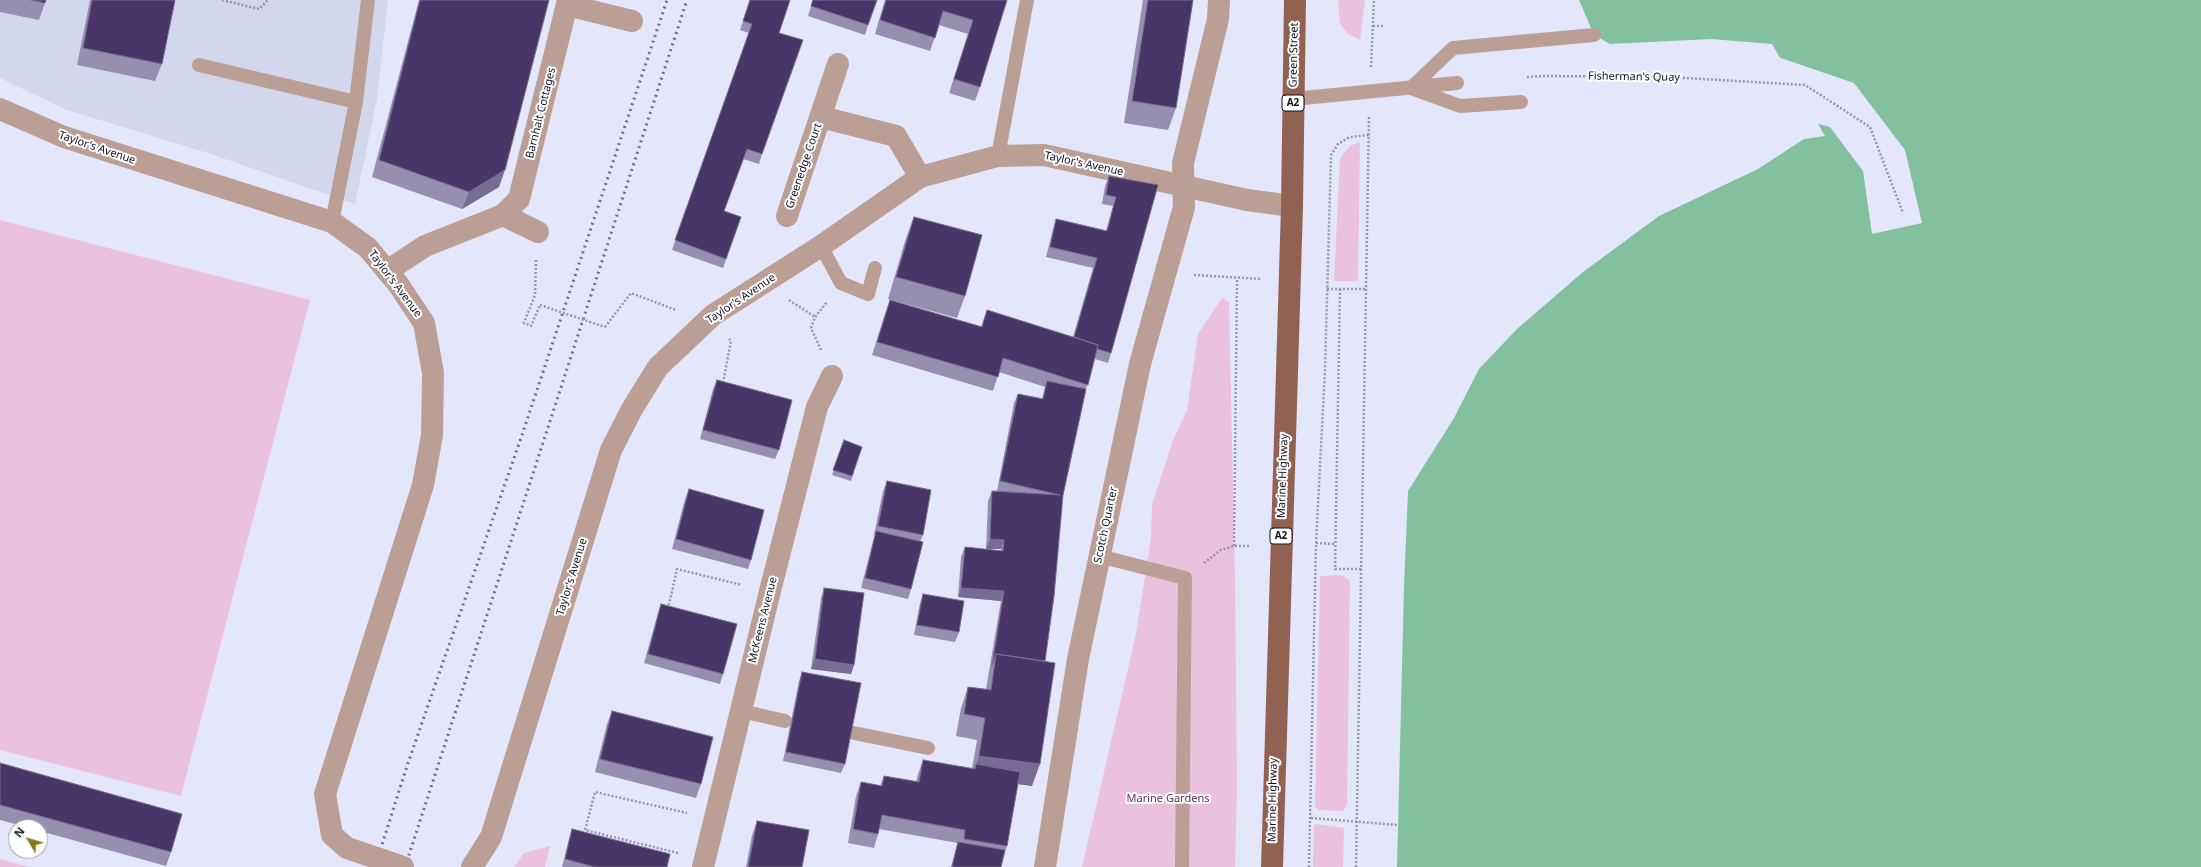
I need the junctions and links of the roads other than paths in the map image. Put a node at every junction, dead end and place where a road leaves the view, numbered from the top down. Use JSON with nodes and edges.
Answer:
{"nodes":[{"id":1,"x":368,"y":0,"type":"edge"},
{"id":2,"x":1027,"y":0,"type":"edge"},
{"id":3,"x":1219,"y":0,"type":"edge"},
{"id":4,"x":1295,"y":0,"type":"edge"},
{"id":5,"x":568,"y":2,"type":"edge"},
{"id":6,"x":632,"y":21,"type":"dead end"},
{"id":7,"x":1594,"y":35,"type":"dead end"},
{"id":8,"x":838,"y":64,"type":"dead end"},
{"id":9,"x":199,"y":65,"type":"dead end"},
{"id":10,"x":1456,"y":83,"type":"dead end"},
{"id":11,"x":1411,"y":88,"type":"junction"},
{"id":12,"x":1293,"y":99,"type":"junction"},
{"id":13,"x":356,"y":102,"type":"junction"},
{"id":14,"x":1521,"y":102,"type":"dead end"},
{"id":15,"x":0,"y":109,"type":"edge"},
{"id":16,"x":821,"y":117,"type":"junction"},
{"id":17,"x":998,"y":156,"type":"junction"},
{"id":18,"x":920,"y":177,"type":"junction"},
{"id":19,"x":1184,"y":186,"type":"junction"},
{"id":20,"x":1292,"y":206,"type":"junction"},
{"id":21,"x":503,"y":215,"type":"junction"},
{"id":22,"x":787,"y":216,"type":"dead end"},
{"id":23,"x":332,"y":222,"type":"junction"},
{"id":24,"x":538,"y":232,"type":"road end"},
{"id":25,"x":821,"y":246,"type":"junction"},
{"id":26,"x":875,"y":268,"type":"dead end"},
{"id":27,"x":388,"y":271,"type":"junction"},
{"id":28,"x":832,"y":376,"type":"road end"},
{"id":29,"x":1099,"y":556,"type":"junction"},
{"id":30,"x":741,"y":712,"type":"junction"},
{"id":31,"x":786,"y":720,"type":"dead end"},
{"id":32,"x":854,"y":733,"type":"edge"},
{"id":33,"x":928,"y":748,"type":"dead end"},
{"id":34,"x":704,"y":863,"type":"edge"},
{"id":35,"x":403,"y":867,"type":"edge"},
{"id":36,"x":472,"y":867,"type":"edge"},
{"id":37,"x":1045,"y":867,"type":"edge"},
{"id":38,"x":1182,"y":867,"type":"edge"},
{"id":39,"x":1272,"y":867,"type":"edge"}],
"edges":[{"from":1,"to":13,"type":"lane"},
{"from":2,"to":17,"type":"lane"},
{"from":3,"to":19,"type":"street"},
{"from":4,"to":12,"type":"main road","name":"Green Street","number":"A2"},
{"from":5,"to":6,"type":"street","name":"Barnhalt Cottages"},
{"from":5,"to":21,"type":"street","name":"Barnhalt Cottages"},
{"from":7,"to":11,"type":"lane"},
{"from":8,"to":16,"type":"street","name":"Greenedge Court"},
{"from":9,"to":13,"type":"lane"},
{"from":10,"to":11,"type":"lane"},
{"from":11,"to":12,"type":"lane"},
{"from":11,"to":14,"type":"lane"},
{"from":12,"to":20,"type":"main road","name":"Green Street","number":"A2"},
{"from":13,"to":23,"type":"lane"},
{"from":15,"to":23,"type":"street","name":"Taylor's Avenue"},
{"from":16,"to":18,"type":"street","name":"Greenedge Court"},
{"from":16,"to":22,"type":"street","name":"Greenedge Court"},
{"from":17,"to":18,"type":"street","name":"Taylor's Avenue"},
{"from":17,"to":19,"type":"street","name":"Taylor's Avenue"},
{"from":18,"to":25,"type":"street","name":"Taylor's Avenue"},
{"from":19,"to":20,"type":"street","name":"Taylor's Avenue"},
{"from":19,"to":29,"type":"street","name":"Scotch Quarter"},
{"from":20,"to":39,"type":"main road","name":"Marine Highway","number":"A2"},
{"from":21,"to":24,"type":"street"},
{"from":21,"to":27,"type":"street","name":"Barnhalt Cottages"},
{"from":23,"to":27,"type":"street","name":"Taylor's Avenue"},
{"from":25,"to":26,"type":"lane"},
{"from":25,"to":36,"type":"street","name":"Taylor's Avenue"},
{"from":27,"to":35,"type":"street","name":"Taylor's Avenue","bridge":true},
{"from":28,"to":30,"type":"street","name":"McKeens Avenue"},
{"from":29,"to":37,"type":"street","name":"Scotch Quarter"},
{"from":29,"to":38,"type":"lane"},
{"from":30,"to":31,"type":"lane"},
{"from":30,"to":34,"type":"street","name":"McKeens Avenue"},
{"from":32,"to":33,"type":"lane"}]}
